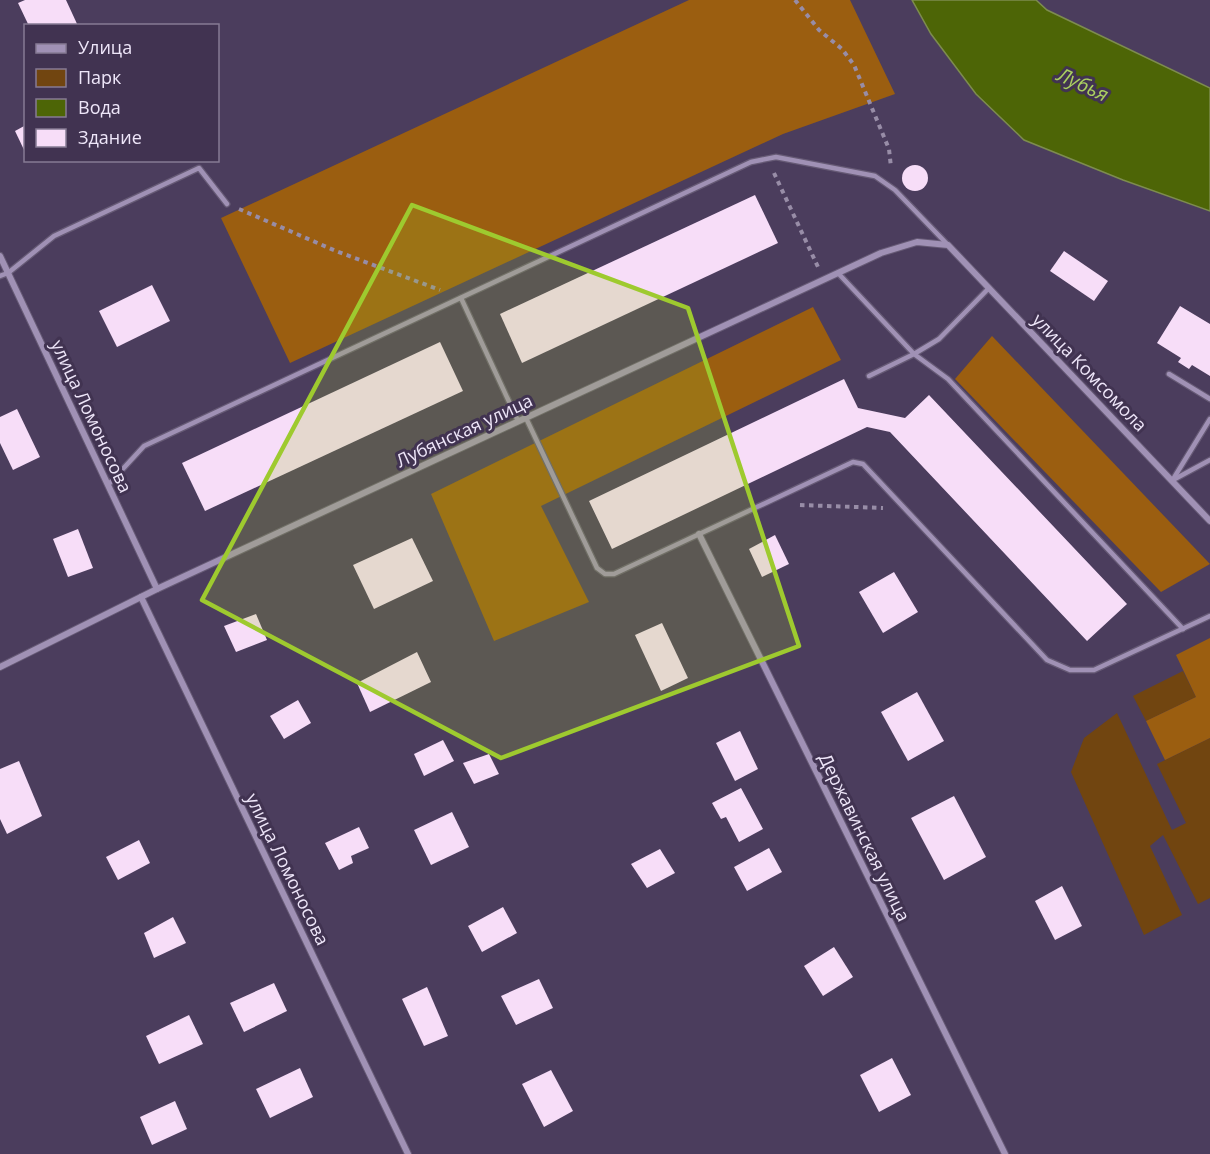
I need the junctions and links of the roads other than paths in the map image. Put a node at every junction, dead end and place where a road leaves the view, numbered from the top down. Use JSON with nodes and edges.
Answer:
{"nodes":[{"id":1,"x":227,"y":204,"type":"road end"},
{"id":2,"x":948,"y":245,"type":"junction"},
{"id":3,"x":0,"y":256,"type":"edge"},
{"id":4,"x":8,"y":273,"type":"junction"},
{"id":5,"x":838,"y":273,"type":"junction"},
{"id":6,"x":0,"y":276,"type":"edge"},
{"id":7,"x":989,"y":288,"type":"junction"},
{"id":8,"x":460,"y":298,"type":"junction"},
{"id":9,"x":914,"y":354,"type":"junction"},
{"id":10,"x":1169,"y":374,"type":"dead end"},
{"id":11,"x":869,"y":376,"type":"dead end"},
{"id":12,"x":1210,"y":399,"type":"edge"},
{"id":13,"x":526,"y":418,"type":"junction"},
{"id":14,"x":1210,"y":419,"type":"edge"},
{"id":15,"x":518,"y":421,"type":"junction"},
{"id":16,"x":1210,"y":460,"type":"edge"},
{"id":17,"x":1172,"y":481,"type":"junction"},
{"id":18,"x":108,"y":485,"type":"junction"},
{"id":19,"x":1210,"y":520,"type":"edge"},
{"id":20,"x":699,"y":534,"type":"junction"},
{"id":21,"x":157,"y":589,"type":"junction"},
{"id":22,"x":141,"y":597,"type":"junction"},
{"id":23,"x":1210,"y":616,"type":"edge"},
{"id":24,"x":1184,"y":629,"type":"junction"},
{"id":25,"x":0,"y":667,"type":"edge"},
{"id":26,"x":408,"y":1154,"type":"edge"},
{"id":27,"x":1005,"y":1154,"type":"edge"}],
"edges":[{"from":1,"to":4,"type":"lane"},
{"from":2,"to":5,"type":"street","name":"Лубянская улица"},
{"from":2,"to":7,"type":"street","name":"улица Комсомола"},
{"from":2,"to":8,"type":"lane"},
{"from":3,"to":4,"type":"street","name":"улица Ломоносова"},
{"from":4,"to":6,"type":"lane"},
{"from":4,"to":18,"type":"street","name":"улица Ломоносова"},
{"from":5,"to":9,"type":"lane"},
{"from":5,"to":13,"type":"street","name":"Лубянская улица"},
{"from":7,"to":9,"type":"lane"},
{"from":7,"to":17,"type":"street","name":"улица Комсомола"},
{"from":8,"to":15,"type":"lane"},
{"from":8,"to":18,"type":"lane"},
{"from":9,"to":11,"type":"lane"},
{"from":9,"to":24,"type":"lane"},
{"from":10,"to":12,"type":"lane"},
{"from":13,"to":15,"type":"street","name":"Лубянская улица"},
{"from":13,"to":20,"type":"lane"},
{"from":14,"to":17,"type":"lane"},
{"from":15,"to":21,"type":"street","name":"Лубянская улица"},
{"from":16,"to":17,"type":"lane"},
{"from":17,"to":19,"type":"street","name":"улица Комсомола"},
{"from":18,"to":21,"type":"street","name":"улица Ломоносова"},
{"from":20,"to":24,"type":"lane"},
{"from":20,"to":27,"type":"street","name":"Державинская улица"},
{"from":21,"to":22,"type":"street","name":"Лубянская улица"},
{"from":22,"to":25,"type":"street","name":"Лубянская улица"},
{"from":22,"to":26,"type":"street","name":"улица Ломоносова"},
{"from":23,"to":24,"type":"lane"}]}
